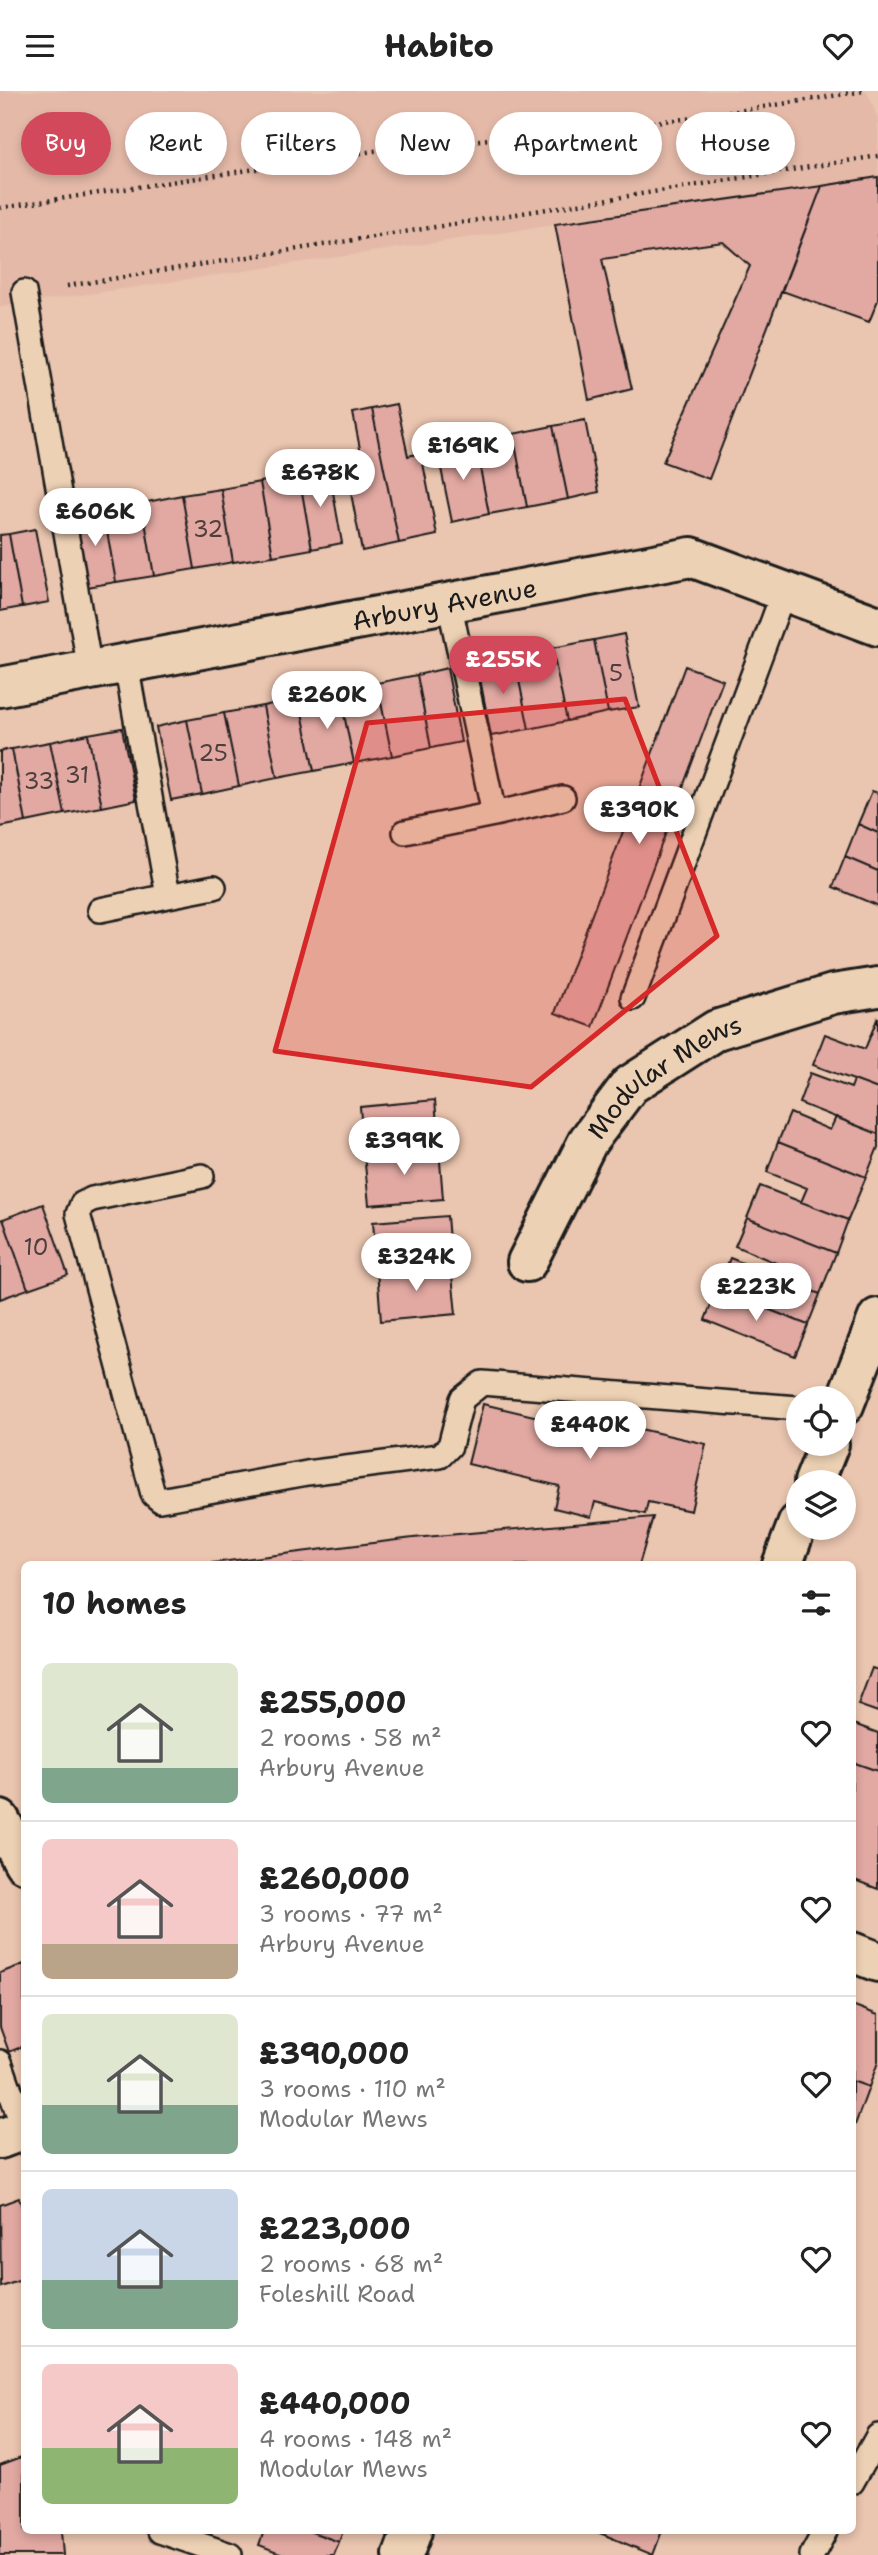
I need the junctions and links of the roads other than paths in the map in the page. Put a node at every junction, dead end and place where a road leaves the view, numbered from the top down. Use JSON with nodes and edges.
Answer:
{"nodes":[{"id":1,"x":23,"y":292,"type":"road end"},
{"id":2,"x":783,"y":591,"type":"junction"},
{"id":3,"x":449,"y":603,"type":"junction"},
{"id":4,"x":878,"y":627,"type":"edge"},
{"id":5,"x":108,"y":667,"type":"junction"},
{"id":6,"x":0,"y":687,"type":"edge"},
{"id":7,"x":563,"y":798,"type":"dead end"},
{"id":8,"x":494,"y":814,"type":"junction"},
{"id":9,"x":405,"y":832,"type":"dead end"},
{"id":10,"x":214,"y":887,"type":"dead end"},
{"id":11,"x":168,"y":896,"type":"junction"},
{"id":12,"x":100,"y":910,"type":"dead end"},
{"id":13,"x":878,"y":987,"type":"edge"},
{"id":14,"x":633,"y":997,"type":"dead end"},
{"id":15,"x":202,"y":1175,"type":"dead end"},
{"id":16,"x":527,"y":1262,"type":"dead end"},
{"id":17,"x":875,"y":1333,"type":"edge"},
{"id":18,"x":852,"y":1386,"type":"edge"},
{"id":19,"x":786,"y":1407,"type":"edge"},
{"id":20,"x":792,"y":1540,"type":"edge"},
{"id":21,"x":784,"y":1561,"type":"edge"},
{"id":22,"x":0,"y":1820,"type":"edge"},
{"id":23,"x":21,"y":1858,"type":"edge"},
{"id":24,"x":856,"y":1954,"type":"edge"},
{"id":25,"x":878,"y":1962,"type":"edge"},
{"id":26,"x":0,"y":2062,"type":"edge"},
{"id":27,"x":16,"y":2133,"type":"edge"},
{"id":28,"x":878,"y":2436,"type":"edge"},
{"id":29,"x":856,"y":2475,"type":"edge"},
{"id":30,"x":169,"y":2534,"type":"edge"},
{"id":31,"x":411,"y":2534,"type":"edge"},
{"id":32,"x":823,"y":2534,"type":"edge"},
{"id":33,"x":230,"y":2555,"type":"edge"},
{"id":34,"x":403,"y":2555,"type":"edge"},
{"id":35,"x":812,"y":2555,"type":"edge"}],
"edges":[{"from":1,"to":5,"type":"lane"},
{"from":2,"to":3,"type":"street","name":"Arbury Avenue"},
{"from":2,"to":4,"type":"street","name":"Arbury Avenue"},
{"from":2,"to":14,"type":"lane"},
{"from":3,"to":5,"type":"street","name":"Arbury Avenue"},
{"from":3,"to":8,"type":"lane"},
{"from":5,"to":6,"type":"street","name":"Arbury Avenue"},
{"from":5,"to":11,"type":"lane"},
{"from":7,"to":8,"type":"lane"},
{"from":8,"to":9,"type":"lane"},
{"from":10,"to":11,"type":"lane"},
{"from":11,"to":12,"type":"lane"},
{"from":13,"to":16,"type":"street","name":"Modular Mews"},
{"from":15,"to":19,"type":"lane"},
{"from":17,"to":18,"type":"street"},
{"from":20,"to":21,"type":"street"},
{"from":22,"to":23,"type":"street"},
{"from":24,"to":25,"type":"street"},
{"from":26,"to":27,"type":"lane"},
{"from":28,"to":29,"type":"lane"},
{"from":30,"to":33,"type":"lane"},
{"from":31,"to":34,"type":"street"},
{"from":32,"to":35,"type":"lane"}]}
